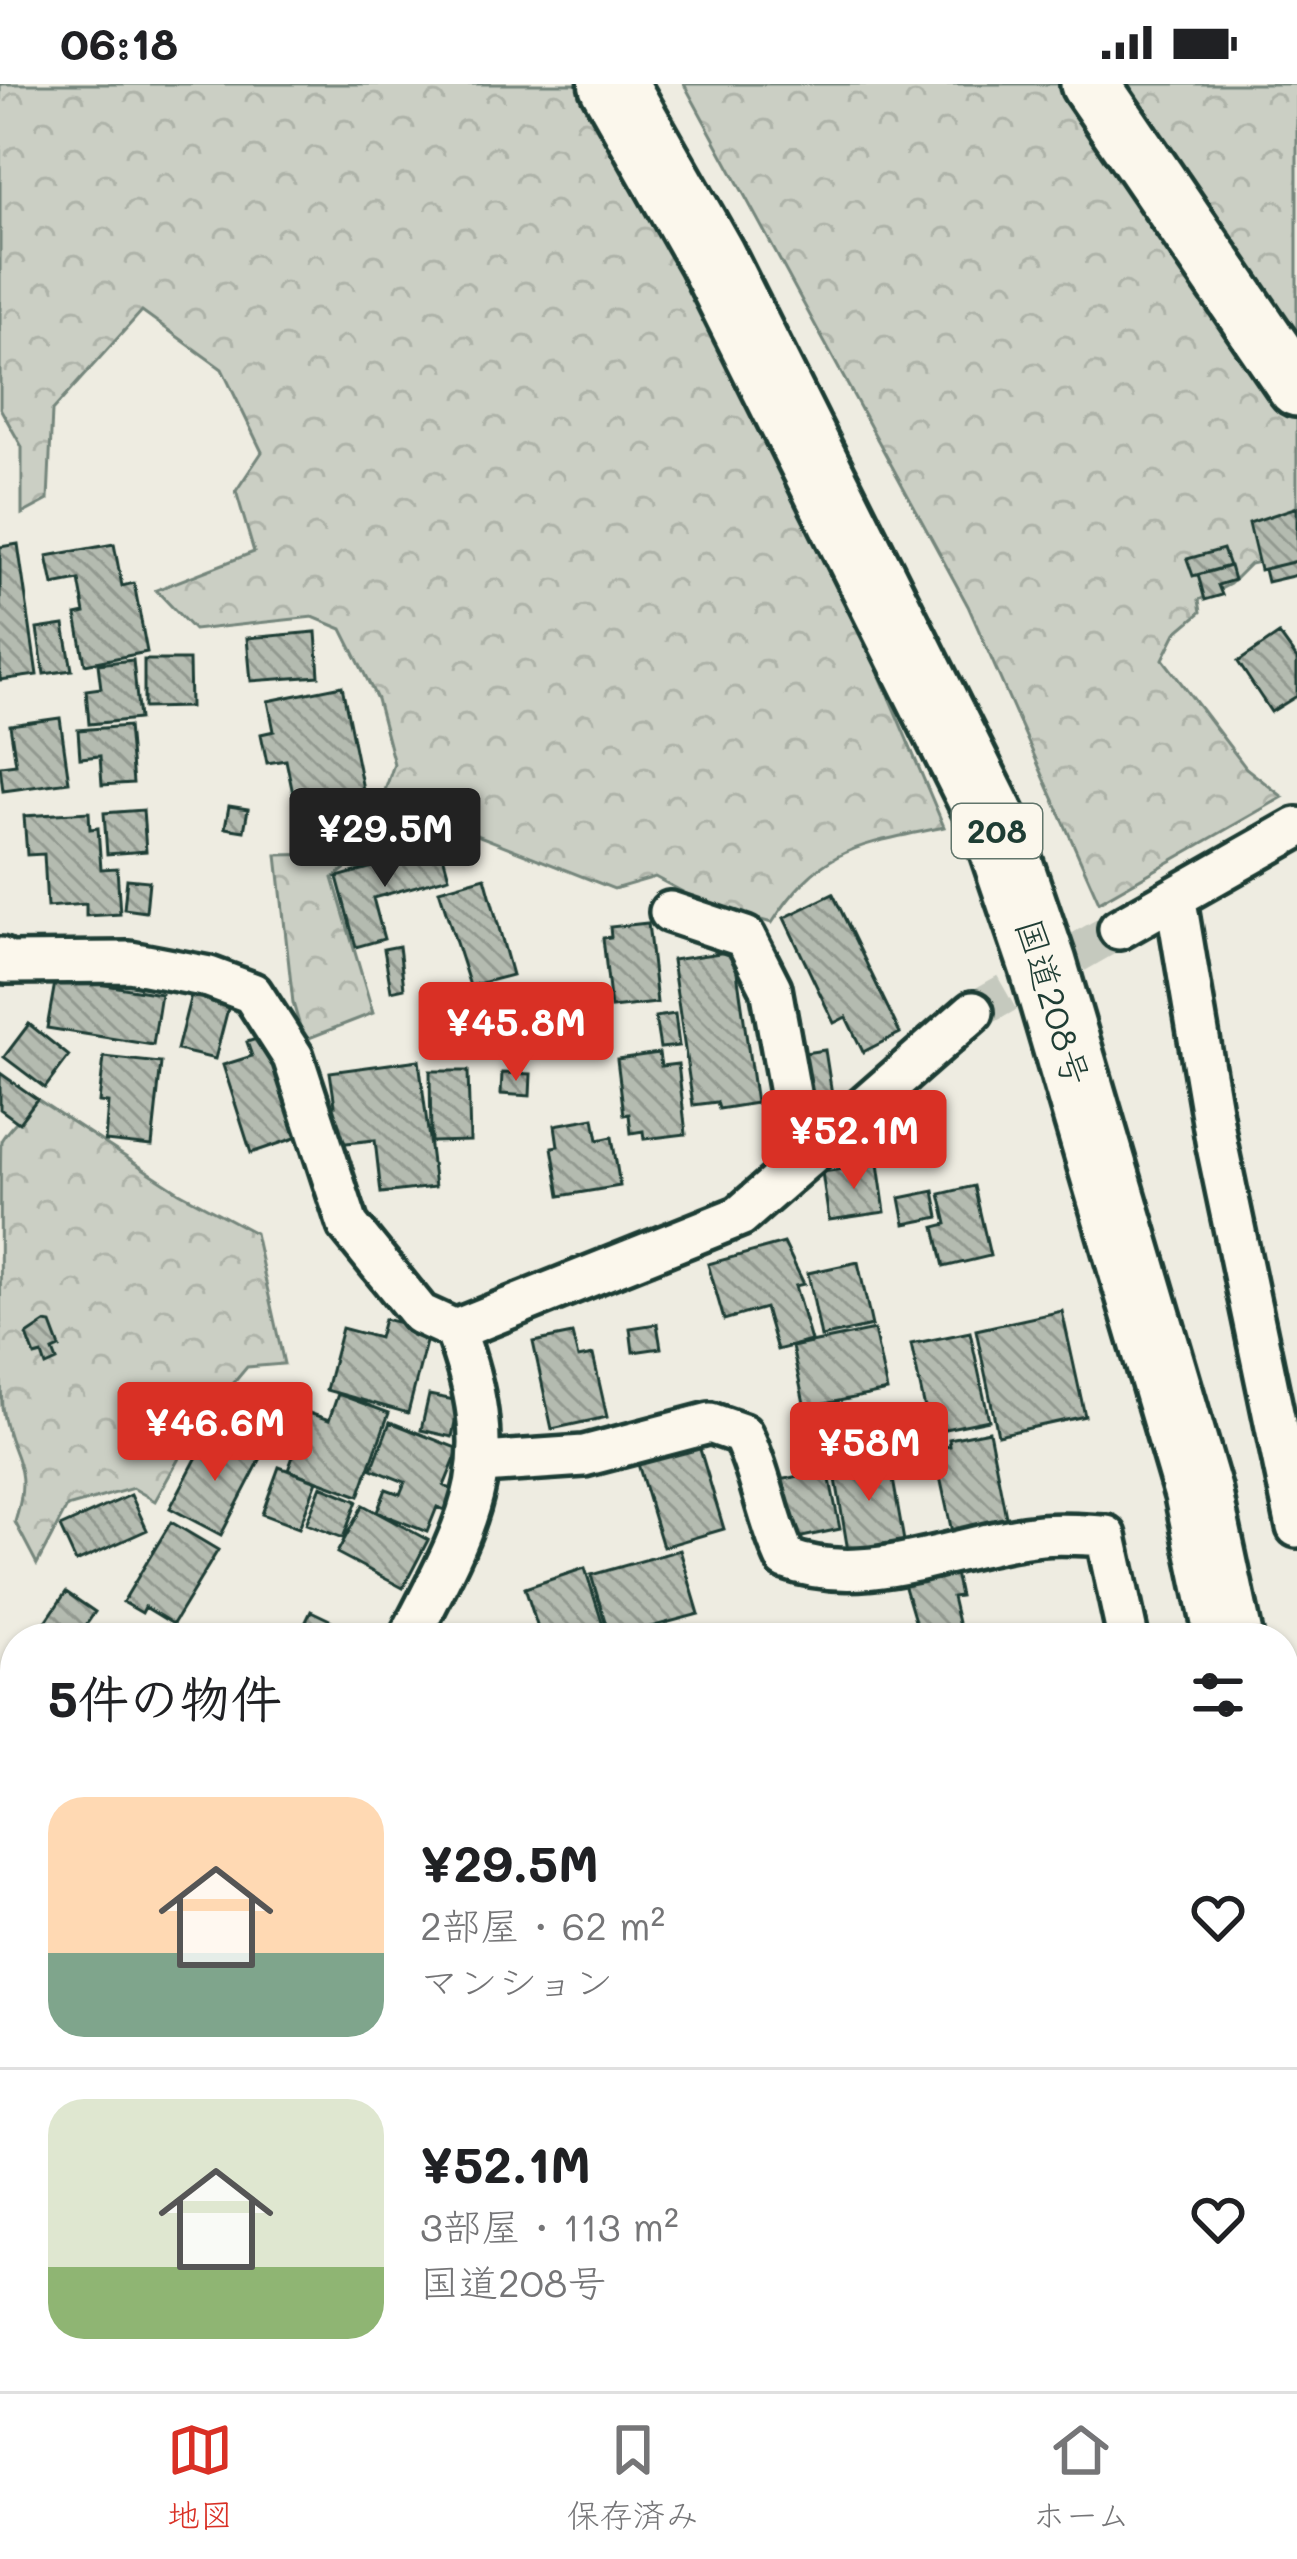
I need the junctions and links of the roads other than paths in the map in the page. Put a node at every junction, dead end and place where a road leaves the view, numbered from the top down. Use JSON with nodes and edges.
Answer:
{"nodes":[{"id":1,"x":613,"y":84,"type":"edge"},
{"id":2,"x":1090,"y":84,"type":"edge"},
{"id":3,"x":1297,"y":387,"type":"edge"},
{"id":4,"x":1297,"y":828,"type":"edge"},
{"id":5,"x":1176,"y":901,"type":"junction"},
{"id":6,"x":670,"y":911,"type":"dead end"},
{"id":7,"x":1119,"y":929,"type":"tunnel mouth"},
{"id":8,"x":2,"y":965,"type":"edge"},
{"id":9,"x":973,"y":1012,"type":"tunnel mouth"},
{"id":10,"x":806,"y":1155,"type":"junction"},
{"id":11,"x":454,"y":1330,"type":"junction"},
{"id":12,"x":482,"y":1463,"type":"junction"},
{"id":13,"x":1297,"y":1527,"type":"edge"},
{"id":14,"x":416,"y":1623,"type":"edge"},
{"id":15,"x":1125,"y":1623,"type":"edge"},
{"id":16,"x":1226,"y":1623,"type":"edge"}],
"edges":[{"from":1,"to":16,"type":"highway","name":"国道208号","number":"208"},
{"from":2,"to":3,"type":"street"},
{"from":4,"to":5,"type":"street"},
{"from":5,"to":7,"type":"street"},
{"from":5,"to":13,"type":"street"},
{"from":6,"to":10,"type":"street"},
{"from":8,"to":11,"type":"street"},
{"from":9,"to":10,"type":"street"},
{"from":10,"to":11,"type":"street"},
{"from":11,"to":12,"type":"street"},
{"from":12,"to":14,"type":"street"},
{"from":12,"to":15,"type":"street"}]}
